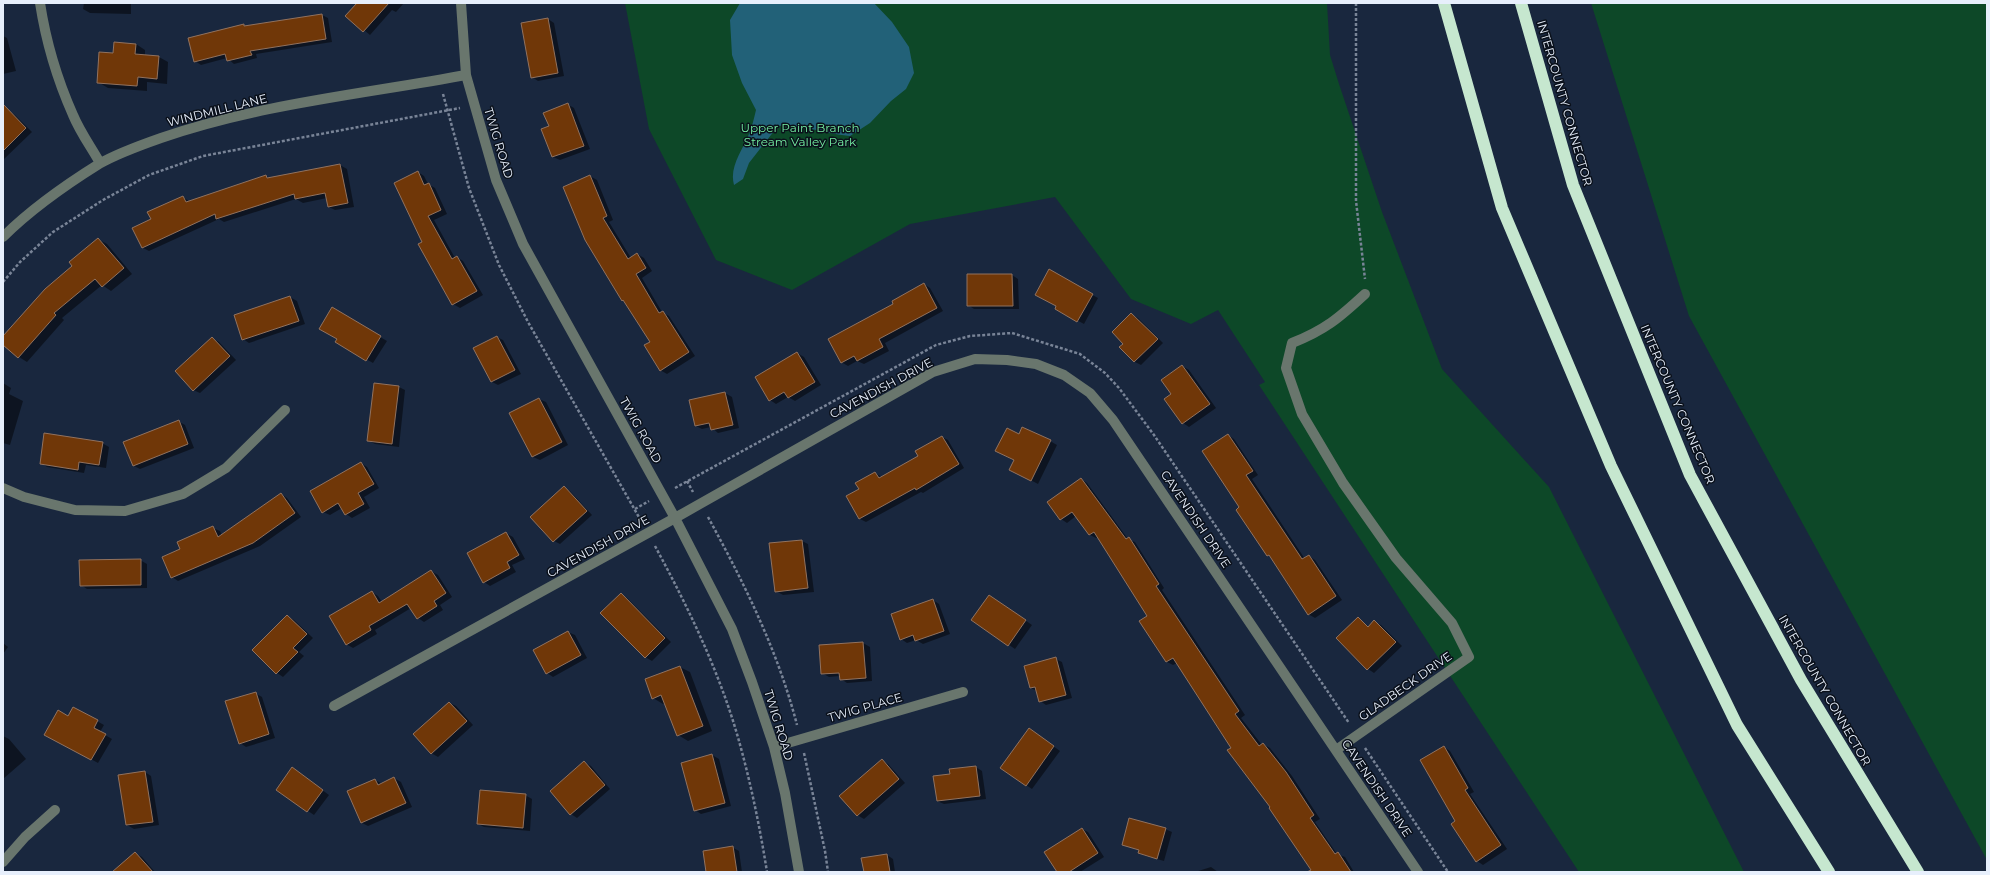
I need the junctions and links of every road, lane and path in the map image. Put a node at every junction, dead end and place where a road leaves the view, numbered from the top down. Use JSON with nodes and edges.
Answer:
{"nodes":[{"id":1,"x":40,"y":3,"type":"edge"},
{"id":2,"x":461,"y":3,"type":"edge"},
{"id":3,"x":1356,"y":3,"type":"edge"},
{"id":4,"x":1444,"y":3,"type":"edge"},
{"id":5,"x":1522,"y":3,"type":"edge"},
{"id":6,"x":466,"y":75,"type":"junction"},
{"id":7,"x":439,"y":80,"type":"junction"},
{"id":8,"x":474,"y":105,"type":"junction"},
{"id":9,"x":446,"y":110,"type":"junction"},
{"id":10,"x":100,"y":163,"type":"junction"},
{"id":11,"x":3,"y":237,"type":"edge"},
{"id":12,"x":3,"y":282,"type":"edge"},
{"id":13,"x":1365,"y":294,"type":"joint"},
{"id":14,"x":285,"y":410,"type":"dead end"},
{"id":15,"x":687,"y":481,"type":"junction"},
{"id":16,"x":3,"y":488,"type":"edge"},
{"id":17,"x":662,"y":495,"type":"junction"},
{"id":18,"x":700,"y":504,"type":"junction"},
{"id":19,"x":635,"y":509,"type":"junction"},
{"id":20,"x":675,"y":518,"type":"junction"},
{"id":21,"x":648,"y":533,"type":"junction"},
{"id":22,"x":963,"y":692,"type":"dead end"},
{"id":23,"x":334,"y":706,"type":"dead end"},
{"id":24,"x":1357,"y":736,"type":"junction"},
{"id":25,"x":800,"y":739,"type":"junction"},
{"id":26,"x":774,"y":747,"type":"junction"},
{"id":27,"x":1336,"y":750,"type":"junction"},
{"id":28,"x":55,"y":810,"type":"dead end"},
{"id":29,"x":3,"y":862,"type":"edge"},
{"id":30,"x":768,"y":872,"type":"edge"},
{"id":31,"x":799,"y":872,"type":"edge"},
{"id":32,"x":828,"y":872,"type":"edge"},
{"id":33,"x":1418,"y":872,"type":"edge"},
{"id":34,"x":1448,"y":872,"type":"edge"},
{"id":35,"x":1829,"y":872,"type":"edge"},
{"id":36,"x":1918,"y":872,"type":"edge"}],
"edges":[{"from":1,"to":10,"type":"street"},
{"from":2,"to":6,"type":"street","name":"TWIG ROAD"},
{"from":3,"to":13,"type":"path"},
{"from":4,"to":35,"type":"highway"},
{"from":5,"to":36,"type":"highway","name":"INTERCOUNTY CONNECTOR"},
{"from":6,"to":7,"type":"street","name":"WINDMILL LANE"},
{"from":6,"to":8,"type":"street","name":"TWIG ROAD"},
{"from":7,"to":9,"type":"path"},
{"from":7,"to":10,"type":"street","name":"WINDMILL LANE"},
{"from":8,"to":9,"type":"path"},
{"from":8,"to":17,"type":"street","name":"TWIG ROAD"},
{"from":9,"to":12,"type":"path"},
{"from":9,"to":19,"type":"path"},
{"from":10,"to":11,"type":"street","name":"WINDMILL LANE"},
{"from":13,"to":24,"type":"street","name":"GLADBECK DRIVE"},
{"from":14,"to":16,"type":"street"},
{"from":15,"to":17,"type":"path"},
{"from":15,"to":18,"type":"path"},
{"from":15,"to":24,"type":"path"},
{"from":17,"to":19,"type":"path"},
{"from":17,"to":20,"type":"street","name":"TWIG ROAD"},
{"from":18,"to":20,"type":"street","name":"CAVENDISH DRIVE"},
{"from":18,"to":25,"type":"path"},
{"from":18,"to":27,"type":"street","name":"CAVENDISH DRIVE"},
{"from":19,"to":21,"type":"path"},
{"from":20,"to":21,"type":"street","name":"CAVENDISH DRIVE"},
{"from":20,"to":26,"type":"street","name":"TWIG ROAD"},
{"from":21,"to":23,"type":"street","name":"CAVENDISH DRIVE"},
{"from":21,"to":30,"type":"path"},
{"from":22,"to":25,"type":"street","name":"TWIG PLACE"},
{"from":24,"to":27,"type":"street","name":"GLADBECK DRIVE"},
{"from":24,"to":34,"type":"path"},
{"from":25,"to":26,"type":"street","name":"TWIG PLACE"},
{"from":25,"to":32,"type":"path"},
{"from":26,"to":31,"type":"street","name":"TWIG ROAD"},
{"from":27,"to":33,"type":"street","name":"CAVENDISH DRIVE"},
{"from":28,"to":29,"type":"street"}]}
